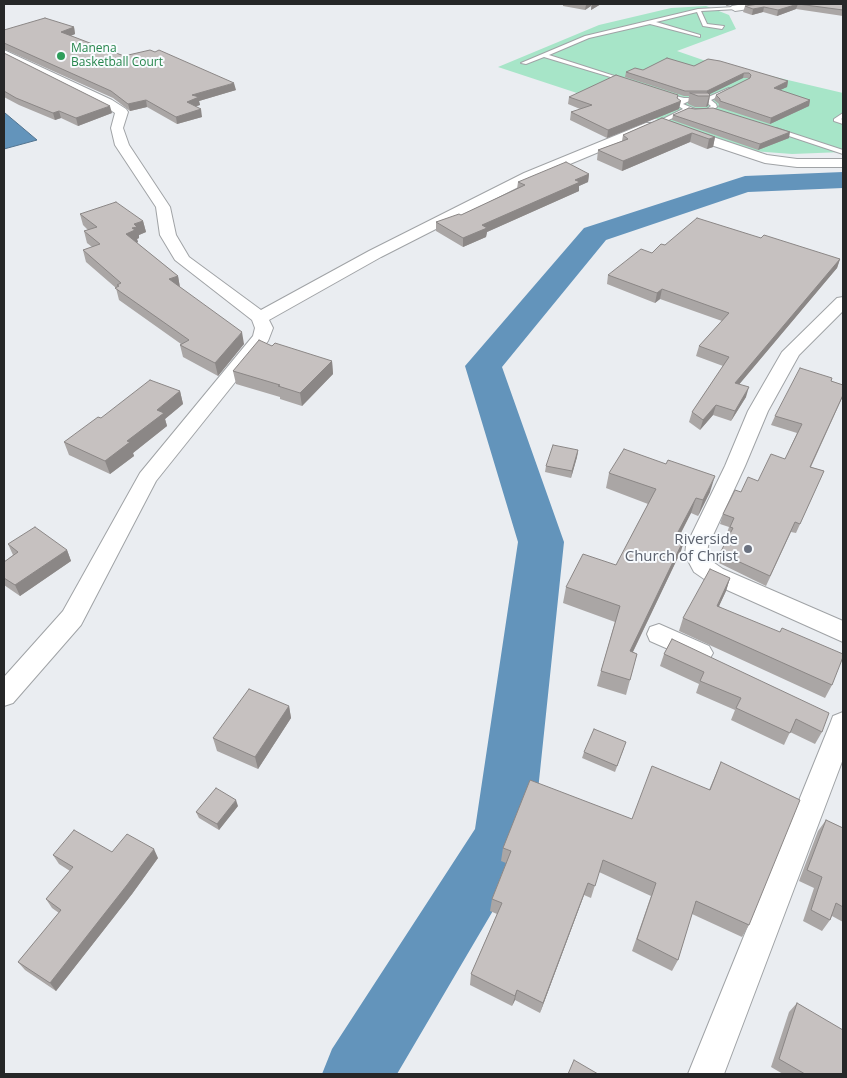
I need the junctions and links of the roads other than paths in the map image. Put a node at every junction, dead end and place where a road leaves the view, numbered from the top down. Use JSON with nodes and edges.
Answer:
{"nodes":[{"id":1,"x":762,"y":4,"type":"edge"},
{"id":2,"x":734,"y":8,"type":"joint"},
{"id":3,"x":698,"y":10,"type":"junction"},
{"id":4,"x":648,"y":21,"type":"junction"},
{"id":5,"x":722,"y":27,"type":"dead end"},
{"id":6,"x":698,"y":36,"type":"dead end"},
{"id":7,"x":4,"y":53,"type":"edge"},
{"id":8,"x":545,"y":55,"type":"junction"},
{"id":9,"x":524,"y":63,"type":"dead end"},
{"id":10,"x":628,"y":82,"type":"edge"},
{"id":11,"x":738,"y":85,"type":"edge"},
{"id":12,"x":656,"y":91,"type":"edge"},
{"id":13,"x":684,"y":100,"type":"junction"},
{"id":14,"x":707,"y":100,"type":"junction"},
{"id":15,"x":687,"y":109,"type":"junction"},
{"id":16,"x":843,"y":115,"type":"edge"},
{"id":17,"x":660,"y":122,"type":"junction"},
{"id":18,"x":843,"y":122,"type":"edge"},
{"id":19,"x":770,"y":128,"type":"edge"},
{"id":20,"x":843,"y":152,"type":"edge"},
{"id":21,"x":843,"y":163,"type":"edge"},
{"id":22,"x":843,"y":302,"type":"edge"},
{"id":23,"x":260,"y":318,"type":"junction"},
{"id":24,"x":843,"y":632,"type":"edge"},
{"id":25,"x":659,"y":634,"type":"dead end"},
{"id":26,"x":720,"y":663,"type":"edge"},
{"id":27,"x":4,"y":695,"type":"edge"},
{"id":28,"x":837,"y":719,"type":"edge"},
{"id":29,"x":706,"y":1074,"type":"edge"}],
"edges":[{"from":1,"to":2,"type":"street"},
{"from":2,"to":3,"type":"lane"},
{"from":3,"to":4,"type":"lane"},
{"from":3,"to":5,"type":"lane"},
{"from":4,"to":6,"type":"lane"},
{"from":4,"to":8,"type":"lane"},
{"from":7,"to":23,"type":"street"},
{"from":8,"to":9,"type":"lane"},
{"from":8,"to":10,"type":"lane"},
{"from":11,"to":14,"type":"lane"},
{"from":12,"to":13,"type":"lane"},
{"from":13,"to":14,"type":"lane"},
{"from":13,"to":15,"type":"lane"},
{"from":14,"to":15,"type":"lane"},
{"from":15,"to":17,"type":"lane"},
{"from":16,"to":18,"type":"lane"},
{"from":17,"to":21,"type":"street"},
{"from":17,"to":23,"type":"street"},
{"from":19,"to":20,"type":"lane"},
{"from":22,"to":24,"type":"street"},
{"from":23,"to":27,"type":"street"},
{"from":25,"to":26,"type":"street"},
{"from":28,"to":29,"type":"street"}]}
